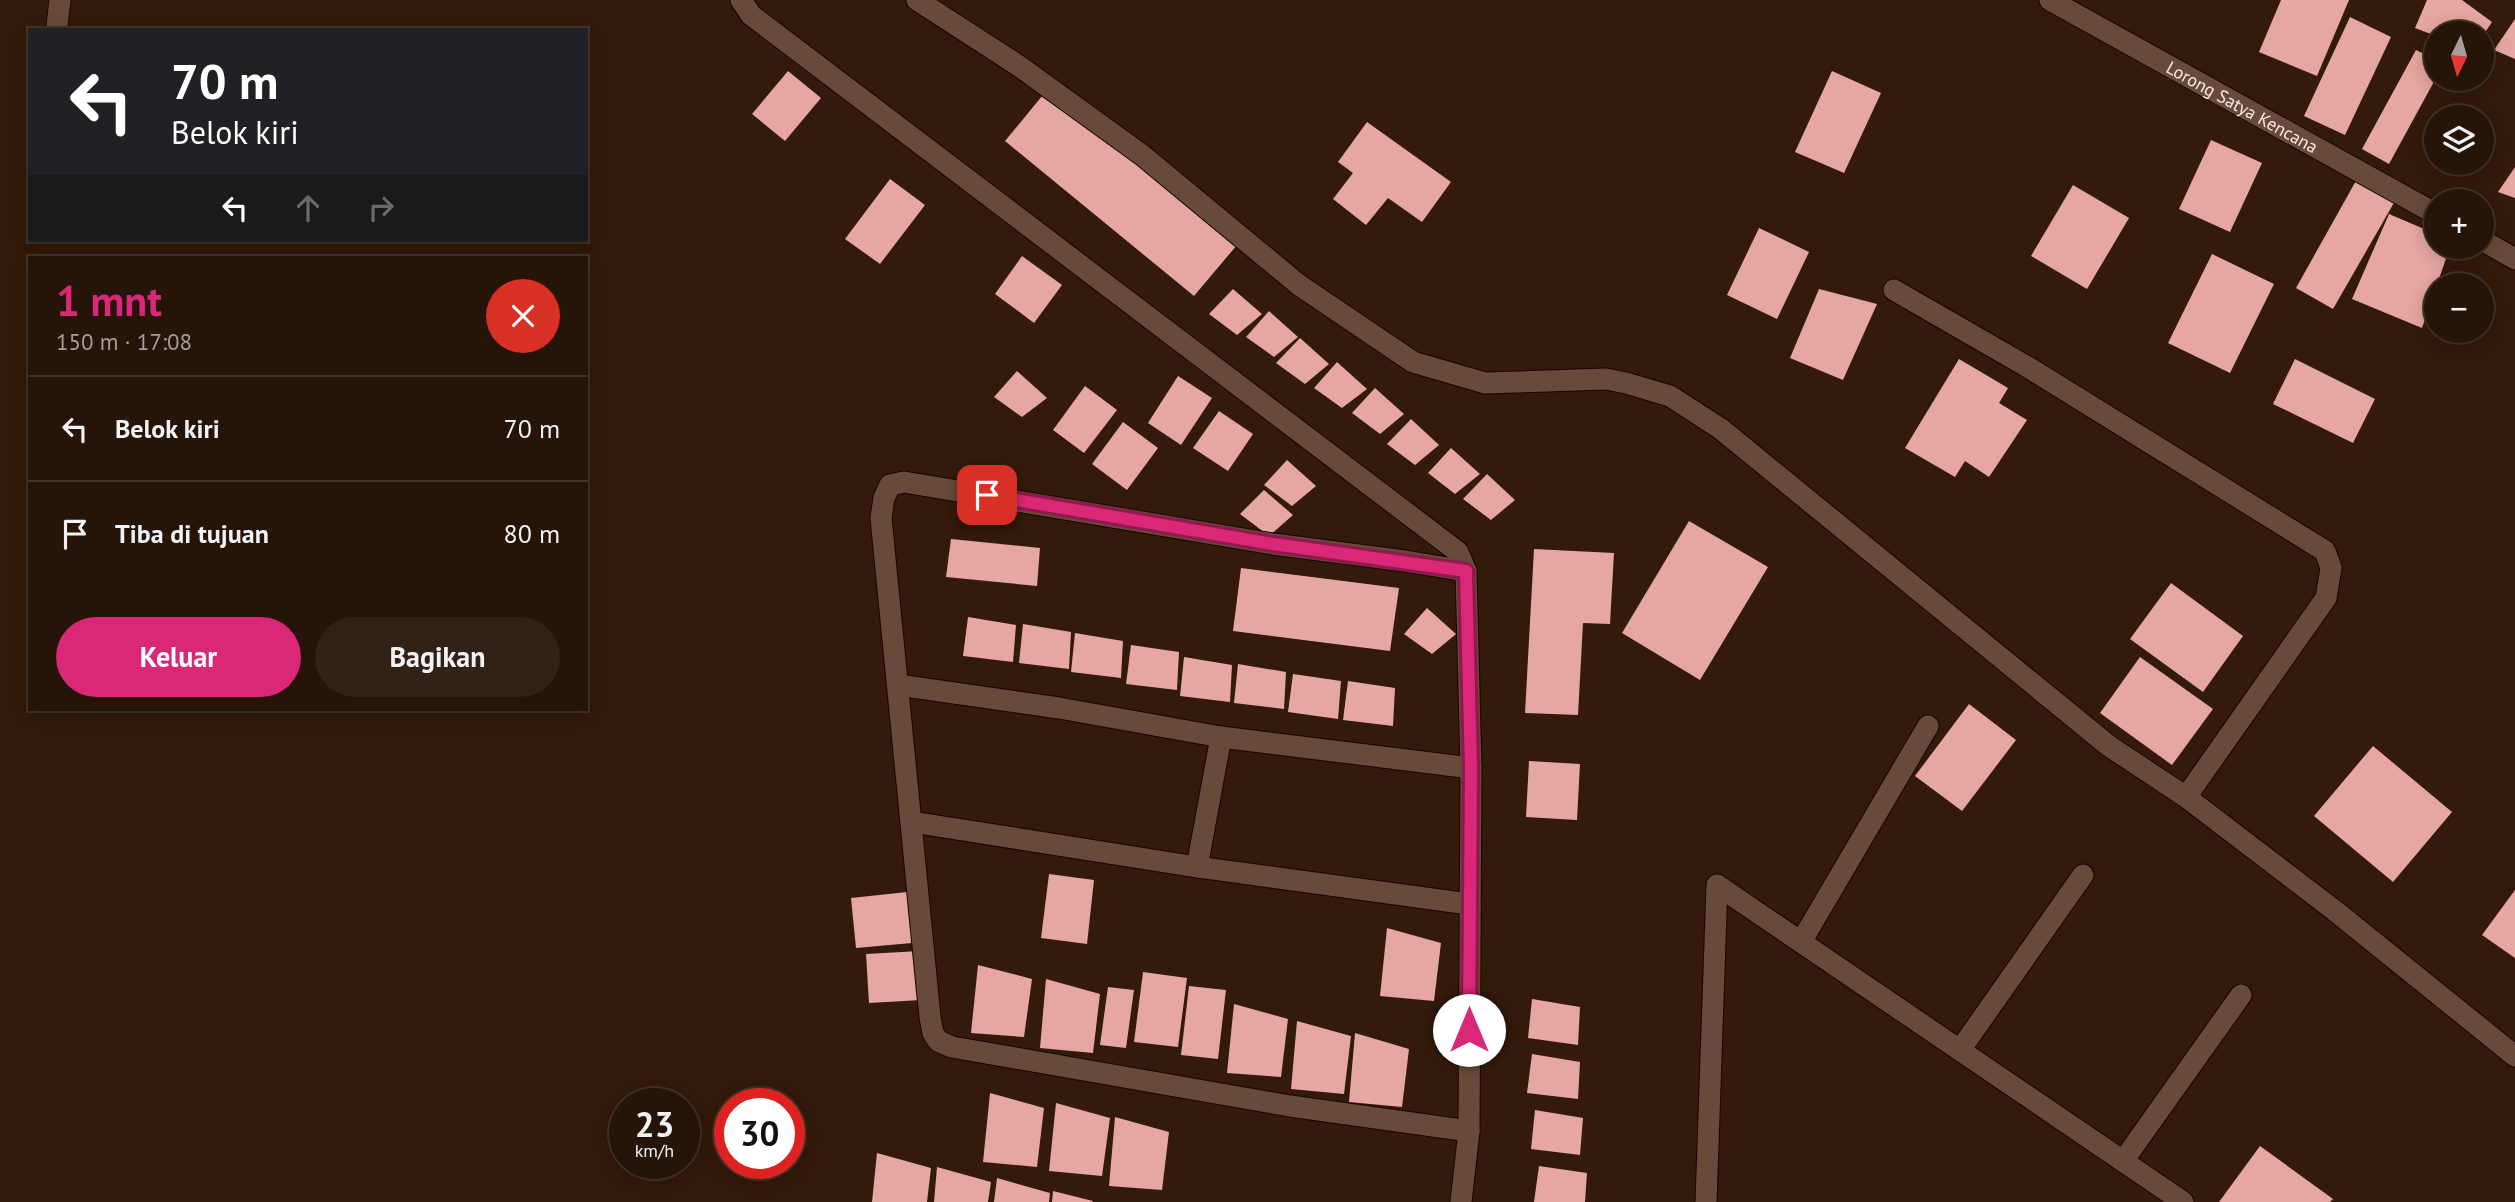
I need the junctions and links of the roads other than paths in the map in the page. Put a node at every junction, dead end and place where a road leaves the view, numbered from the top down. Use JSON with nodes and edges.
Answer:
{"nodes":[{"id":1,"x":60,"y":0,"type":"edge"},
{"id":2,"x":741,"y":0,"type":"edge"},
{"id":3,"x":917,"y":0,"type":"edge"},
{"id":4,"x":2050,"y":0,"type":"edge"},
{"id":5,"x":57,"y":25,"type":"dead end"},
{"id":6,"x":2424,"y":207,"type":"edge"},
{"id":7,"x":2494,"y":247,"type":"edge"},
{"id":8,"x":2515,"y":259,"type":"edge"},
{"id":9,"x":1894,"y":290,"type":"dead end"},
{"id":10,"x":1466,"y":571,"type":"junction"},
{"id":11,"x":898,"y":685,"type":"junction"},
{"id":12,"x":1928,"y":726,"type":"dead end"},
{"id":13,"x":1221,"y":737,"type":"junction"},
{"id":14,"x":1471,"y":768,"type":"junction"},
{"id":15,"x":2186,"y":797,"type":"junction"},
{"id":16,"x":912,"y":822,"type":"junction"},
{"id":17,"x":1197,"y":867,"type":"junction"},
{"id":18,"x":2082,"y":875,"type":"dead end"},
{"id":19,"x":1469,"y":904,"type":"junction"},
{"id":20,"x":1801,"y":942,"type":"junction"},
{"id":21,"x":2241,"y":995,"type":"dead end"},
{"id":22,"x":1960,"y":1050,"type":"junction"},
{"id":23,"x":2515,"y":1056,"type":"edge"},
{"id":24,"x":1469,"y":1131,"type":"junction"},
{"id":25,"x":2123,"y":1161,"type":"junction"},
{"id":26,"x":1461,"y":1202,"type":"edge"},
{"id":27,"x":1706,"y":1202,"type":"edge"},
{"id":28,"x":2183,"y":1202,"type":"edge"}],
"edges":[{"from":1,"to":5,"type":"street"},
{"from":2,"to":10,"type":"street"},
{"from":3,"to":15,"type":"street"},
{"from":4,"to":6,"type":"street","name":"Lorong Satya Kencana"},
{"from":7,"to":8,"type":"street"},
{"from":9,"to":15,"type":"street"},
{"from":10,"to":11,"type":"street"},
{"from":10,"to":14,"type":"street"},
{"from":11,"to":13,"type":"street"},
{"from":11,"to":16,"type":"street"},
{"from":12,"to":20,"type":"street"},
{"from":13,"to":14,"type":"street"},
{"from":13,"to":17,"type":"street"},
{"from":14,"to":19,"type":"street"},
{"from":15,"to":23,"type":"street"},
{"from":16,"to":17,"type":"street"},
{"from":16,"to":24,"type":"street"},
{"from":17,"to":19,"type":"street"},
{"from":18,"to":22,"type":"street"},
{"from":19,"to":24,"type":"street"},
{"from":20,"to":22,"type":"street"},
{"from":20,"to":27,"type":"street"},
{"from":21,"to":25,"type":"street"},
{"from":22,"to":25,"type":"street"},
{"from":24,"to":26,"type":"street"},
{"from":25,"to":28,"type":"street"}]}
